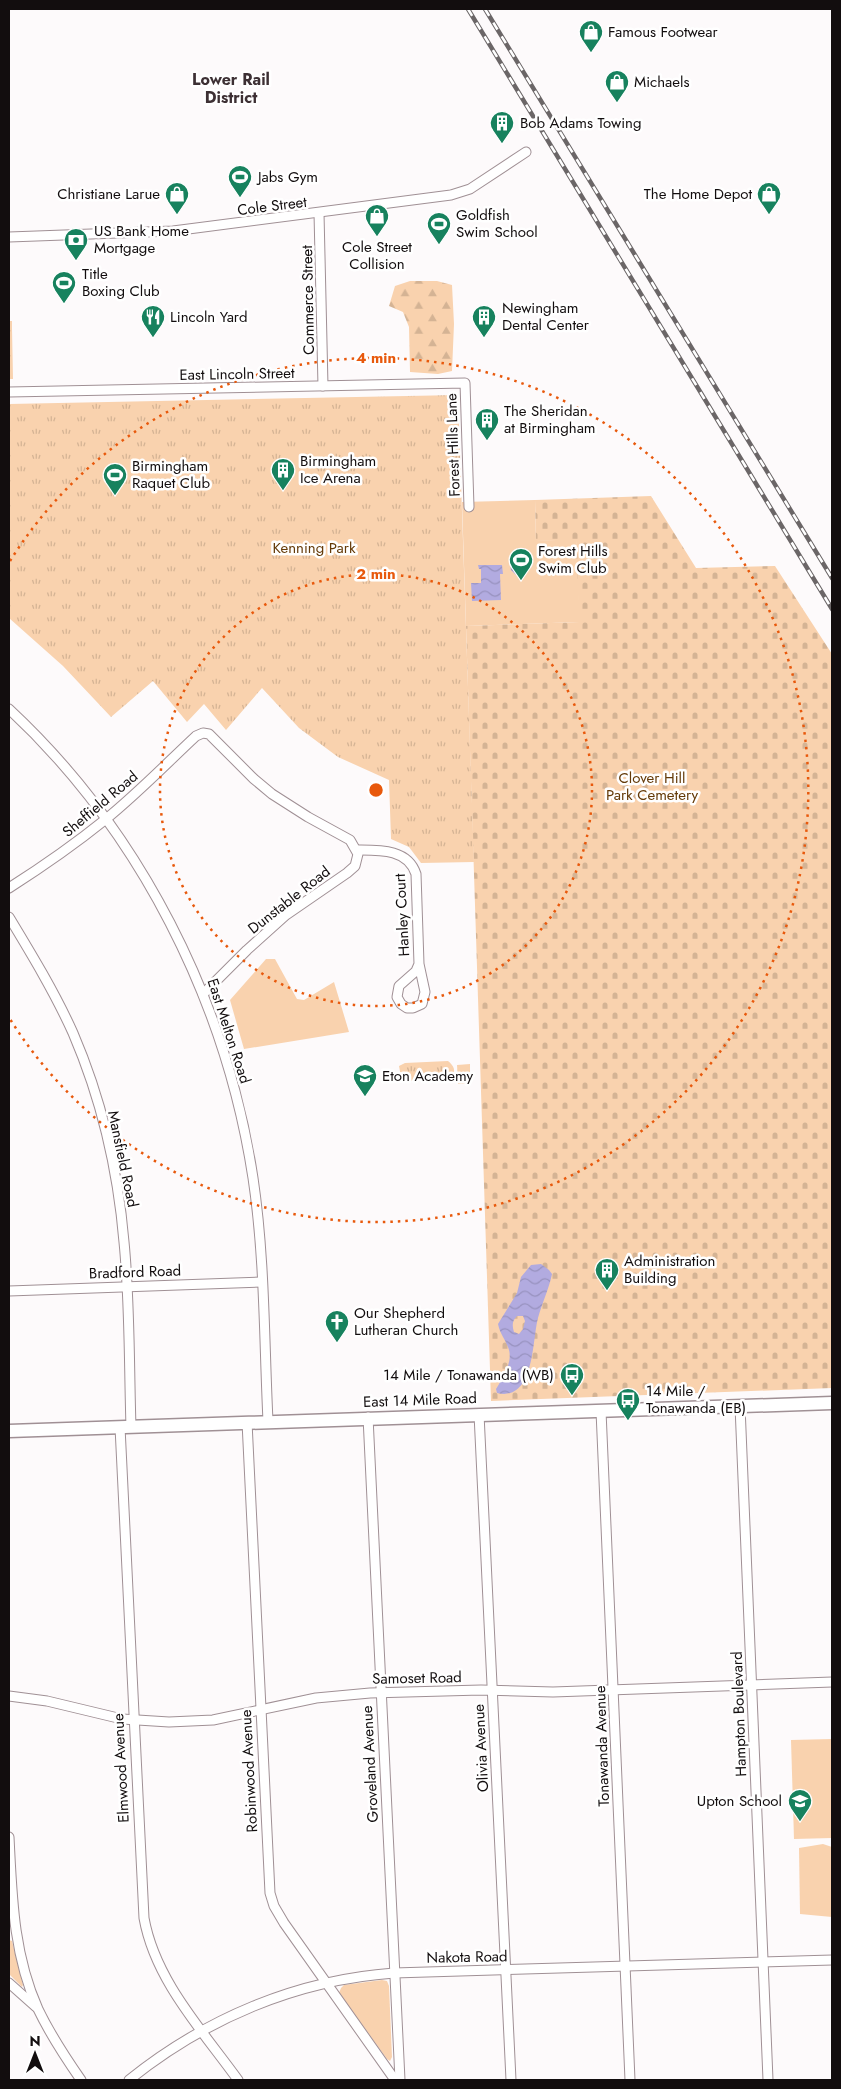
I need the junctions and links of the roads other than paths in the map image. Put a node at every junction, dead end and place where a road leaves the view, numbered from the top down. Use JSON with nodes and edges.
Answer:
{"nodes":[{"id":1,"x":526,"y":152,"type":"dead end"},
{"id":2,"x":319,"y":213,"type":"junction"},
{"id":3,"x":9,"y":237,"type":"edge"},
{"id":4,"x":465,"y":383,"type":"joint"},
{"id":5,"x":323,"y":386,"type":"junction"},
{"id":6,"x":9,"y":392,"type":"edge"},
{"id":7,"x":469,"y":507,"type":"dead end"},
{"id":8,"x":9,"y":708,"type":"edge"},
{"id":9,"x":106,"y":819,"type":"junction"},
{"id":10,"x":356,"y":848,"type":"junction"},
{"id":11,"x":9,"y":888,"type":"edge"},
{"id":12,"x":9,"y":918,"type":"edge"},
{"id":13,"x":419,"y":964,"type":"junction"},
{"id":14,"x":203,"y":994,"type":"junction"},
{"id":15,"x":262,"y":1282,"type":"junction"},
{"id":16,"x":126,"y":1286,"type":"junction"},
{"id":17,"x":9,"y":1290,"type":"edge"},
{"id":18,"x":832,"y":1403,"type":"edge"},
{"id":19,"x":740,"y":1406,"type":"junction"},
{"id":20,"x":601,"y":1411,"type":"junction"},
{"id":21,"x":479,"y":1414,"type":"junction"},
{"id":22,"x":368,"y":1417,"type":"junction"},
{"id":23,"x":268,"y":1421,"type":"junction"},
{"id":24,"x":247,"y":1422,"type":"junction"},
{"id":25,"x":125,"y":1427,"type":"junction"},
{"id":26,"x":9,"y":1431,"type":"edge"},
{"id":27,"x":832,"y":1682,"type":"edge"},
{"id":28,"x":752,"y":1685,"type":"junction"},
{"id":29,"x":493,"y":1690,"type":"junction"},
{"id":30,"x":614,"y":1691,"type":"junction"},
{"id":31,"x":381,"y":1693,"type":"junction"},
{"id":32,"x":9,"y":1696,"type":"edge"},
{"id":33,"x":260,"y":1710,"type":"junction"},
{"id":34,"x":132,"y":1720,"type":"junction"},
{"id":35,"x":9,"y":1837,"type":"edge"},
{"id":36,"x":12,"y":1929,"type":"edge"},
{"id":37,"x":832,"y":1960,"type":"edge"},
{"id":38,"x":763,"y":1962,"type":"junction"},
{"id":39,"x":626,"y":1966,"type":"junction"},
{"id":40,"x":505,"y":1970,"type":"junction"},
{"id":41,"x":394,"y":1972,"type":"junction"},
{"id":42,"x":9,"y":1982,"type":"edge"},
{"id":43,"x":326,"y":1983,"type":"junction"},
{"id":44,"x":38,"y":2008,"type":"junction"},
{"id":45,"x":202,"y":2030,"type":"junction"},
{"id":46,"x":81,"y":2080,"type":"edge"},
{"id":47,"x":129,"y":2080,"type":"edge"},
{"id":48,"x":238,"y":2080,"type":"edge"},
{"id":49,"x":395,"y":2080,"type":"edge"},
{"id":50,"x":400,"y":2080,"type":"edge"},
{"id":51,"x":511,"y":2080,"type":"edge"},
{"id":52,"x":630,"y":2080,"type":"edge"},
{"id":53,"x":768,"y":2080,"type":"edge"}],
"edges":[{"from":1,"to":2,"type":"street","name":"Cole Street"},
{"from":2,"to":3,"type":"street","name":"Cole Street"},
{"from":2,"to":5,"type":"street","name":"Commerce Street"},
{"from":4,"to":5,"type":"street","name":"East Lincoln Street"},
{"from":4,"to":7,"type":"street","name":"Forest Hills Lane"},
{"from":5,"to":6,"type":"street","name":"East Lincoln Street"},
{"from":8,"to":9,"type":"street","name":"East Melton Road"},
{"from":9,"to":10,"type":"street","name":"Sheffield Road"},
{"from":9,"to":11,"type":"street","name":"Sheffield Road"},
{"from":9,"to":14,"type":"street","name":"East Melton Road"},
{"from":10,"to":13,"type":"street","name":"Hanley Court"},
{"from":10,"to":14,"type":"street","name":"Dunstable Road"},
{"from":12,"to":16,"type":"street","name":"Mansfield Road"},
{"from":13,"to":13,"type":"street","name":"Hanley Court"},
{"from":14,"to":15,"type":"street","name":"East Melton Road"},
{"from":15,"to":16,"type":"street","name":"Bradford Road"},
{"from":15,"to":23,"type":"street","name":"East Melton Road"},
{"from":16,"to":17,"type":"street","name":"Bradford Road"},
{"from":16,"to":25,"type":"street","name":"Mansfield Road"},
{"from":18,"to":19,"type":"main road","name":"East 14 Mile Road"},
{"from":19,"to":20,"type":"main road","name":"East 14 Mile Road"},
{"from":19,"to":28,"type":"street","name":"Hampton Boulevard"},
{"from":20,"to":21,"type":"main road","name":"East 14 Mile Road"},
{"from":20,"to":30,"type":"street","name":"Tonawanda Avenue"},
{"from":21,"to":22,"type":"main road","name":"East 14 Mile Road"},
{"from":21,"to":29,"type":"street","name":"Olivia Avenue"},
{"from":22,"to":23,"type":"main road","name":"East 14 Mile Road"},
{"from":22,"to":31,"type":"street","name":"Groveland Avenue"},
{"from":23,"to":24,"type":"main road","name":"East 14 Mile Road"},
{"from":24,"to":25,"type":"main road","name":"East 14 Mile Road"},
{"from":24,"to":33,"type":"street","name":"Robinwood Avenue"},
{"from":25,"to":26,"type":"main road","name":"East 14 Mile Road"},
{"from":25,"to":34,"type":"street","name":"Elmwood Avenue"},
{"from":27,"to":28,"type":"street","name":"Samoset Road"},
{"from":28,"to":30,"type":"street","name":"Samoset Road"},
{"from":28,"to":38,"type":"street","name":"Hampton Boulevard"},
{"from":29,"to":30,"type":"street","name":"Samoset Road"},
{"from":29,"to":31,"type":"street","name":"Samoset Road"},
{"from":29,"to":40,"type":"street","name":"Olivia Avenue"},
{"from":30,"to":39,"type":"street","name":"Tonawanda Avenue"},
{"from":31,"to":33,"type":"street","name":"Samoset Road"},
{"from":31,"to":41,"type":"street","name":"Groveland Avenue"},
{"from":32,"to":34,"type":"street","name":"Samoset Road"},
{"from":33,"to":34,"type":"street","name":"Samoset Road"},
{"from":33,"to":43,"type":"street","name":"Robinwood Avenue"},
{"from":34,"to":45,"type":"street","name":"Elmwood Avenue"},
{"from":35,"to":36,"type":"street"},
{"from":36,"to":44,"type":"street"},
{"from":37,"to":38,"type":"street","name":"Nakota Road"},
{"from":38,"to":39,"type":"street","name":"Nakota Road"},
{"from":38,"to":53,"type":"street","name":"Hampton Boulevard"},
{"from":39,"to":40,"type":"street","name":"Nakota Road"},
{"from":39,"to":52,"type":"street","name":"Tonawanda Avenue"},
{"from":40,"to":41,"type":"street","name":"Nakota Road"},
{"from":40,"to":51,"type":"street","name":"Olivia Avenue"},
{"from":41,"to":43,"type":"street","name":"Nakota Road"},
{"from":41,"to":50,"type":"street","name":"Groveland Avenue"},
{"from":42,"to":44,"type":"street"},
{"from":43,"to":45,"type":"street","name":"Nakota Road"},
{"from":43,"to":49,"type":"street","name":"Robinwood Avenue"},
{"from":44,"to":46,"type":"street"},
{"from":45,"to":47,"type":"street","name":"Nakota Road"},
{"from":45,"to":48,"type":"street","name":"Elmwood Avenue"}]}
